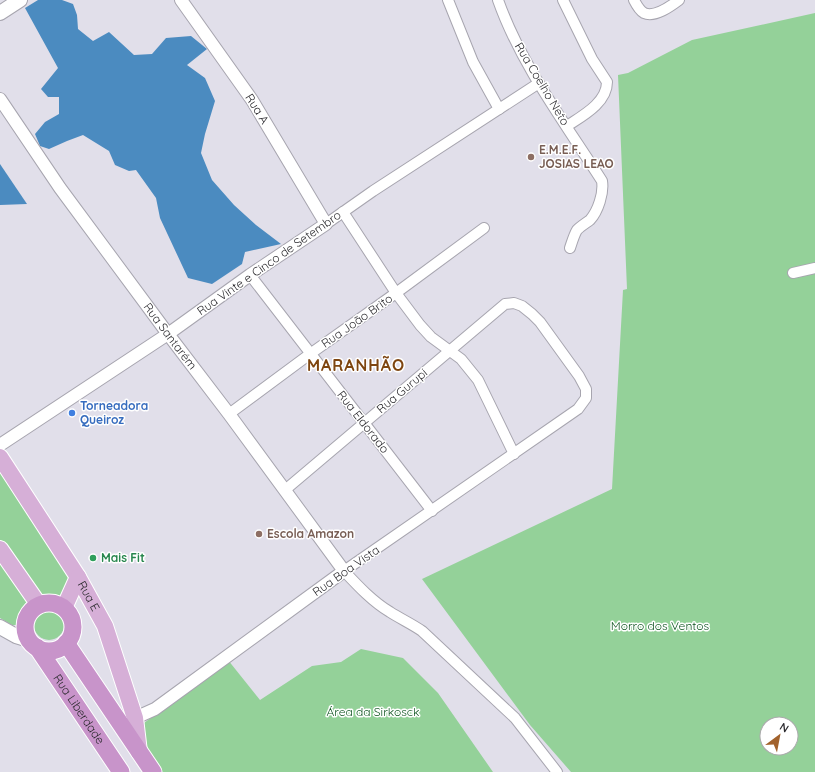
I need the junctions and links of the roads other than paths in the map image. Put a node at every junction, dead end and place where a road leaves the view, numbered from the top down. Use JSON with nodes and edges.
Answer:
{"nodes":[{"id":1,"x":20,"y":0,"type":"edge"},
{"id":2,"x":181,"y":0,"type":"edge"},
{"id":3,"x":448,"y":0,"type":"edge"},
{"id":4,"x":498,"y":0,"type":"edge"},
{"id":5,"x":563,"y":0,"type":"edge"},
{"id":6,"x":634,"y":0,"type":"edge"},
{"id":7,"x":679,"y":0,"type":"edge"},
{"id":8,"x":0,"y":13,"type":"edge"},
{"id":9,"x":539,"y":82,"type":"junction"},
{"id":10,"x":0,"y":99,"type":"edge"},
{"id":11,"x":499,"y":109,"type":"junction"},
{"id":12,"x":567,"y":126,"type":"junction"},
{"id":13,"x":344,"y":212,"type":"junction"},
{"id":14,"x":326,"y":224,"type":"junction"},
{"id":15,"x":484,"y":228,"type":"dead end"},
{"id":16,"x":570,"y":248,"type":"dead end"},
{"id":17,"x":815,"y":268,"type":"edge"},
{"id":18,"x":794,"y":273,"type":"dead end"},
{"id":19,"x":250,"y":275,"type":"junction"},
{"id":20,"x":396,"y":293,"type":"junction"},
{"id":21,"x":168,"y":334,"type":"junction"},
{"id":22,"x":449,"y":351,"type":"junction"},
{"id":23,"x":310,"y":354,"type":"junction"},
{"id":24,"x":578,"y":409,"type":"joint"},
{"id":25,"x":229,"y":414,"type":"junction"},
{"id":26,"x":364,"y":424,"type":"junction"},
{"id":27,"x":0,"y":445,"type":"edge"},
{"id":28,"x":514,"y":454,"type":"junction"},
{"id":29,"x":0,"y":457,"type":"edge"},
{"id":30,"x":285,"y":490,"type":"junction"},
{"id":31,"x":432,"y":511,"type":"junction"},
{"id":32,"x":0,"y":549,"type":"edge"},
{"id":33,"x":344,"y":571,"type":"junction"},
{"id":34,"x":78,"y":577,"type":"junction"},
{"id":35,"x":39,"y":605,"type":"junction"},
{"id":36,"x":64,"y":608,"type":"junction"},
{"id":37,"x":0,"y":627,"type":"edge"},
{"id":38,"x":66,"y":643,"type":"junction"},
{"id":39,"x":33,"y":644,"type":"junction"},
{"id":40,"x":111,"y":710,"type":"junction"},
{"id":41,"x":135,"y":718,"type":"junction"},
{"id":42,"x":139,"y":752,"type":"junction"},
{"id":43,"x":121,"y":772,"type":"edge"},
{"id":44,"x":153,"y":772,"type":"edge"},
{"id":45,"x":557,"y":772,"type":"edge"}],
"edges":[{"from":1,"to":8,"type":"main road"},
{"from":2,"to":14,"type":"street","name":"Rua A"},
{"from":3,"to":11,"type":"street"},
{"from":4,"to":9,"type":"street","name":"Rua Coelho Neto"},
{"from":5,"to":12,"type":"street"},
{"from":6,"to":7,"type":"street"},
{"from":9,"to":11,"type":"street","name":"Rua Vinte e Cinco de Setembro"},
{"from":9,"to":12,"type":"street","name":"Rua Coelho Neto"},
{"from":10,"to":21,"type":"street","name":"Rua Santarém"},
{"from":11,"to":13,"type":"street","name":"Rua Vinte e Cinco de Setembro"},
{"from":12,"to":16,"type":"street","name":"Rua Coelho Neto"},
{"from":13,"to":14,"type":"street","name":"Rua Vinte e Cinco de Setembro"},
{"from":13,"to":20,"type":"street"},
{"from":14,"to":19,"type":"street","name":"Rua Vinte e Cinco de Setembro"},
{"from":15,"to":20,"type":"street","name":"Rua João Brito"},
{"from":17,"to":18,"type":"street"},
{"from":19,"to":21,"type":"street","name":"Rua Vinte e Cinco de Setembro"},
{"from":19,"to":23,"type":"street","name":"Rua Eldorado"},
{"from":20,"to":22,"type":"street"},
{"from":20,"to":23,"type":"street","name":"Rua João Brito"},
{"from":21,"to":25,"type":"street","name":"Rua Santarém"},
{"from":21,"to":27,"type":"street","name":"Rua Vinte e Cinco de Setembro"},
{"from":22,"to":24,"type":"street","name":"Rua Gurupi"},
{"from":22,"to":26,"type":"street","name":"Rua Gurupi"},
{"from":22,"to":28,"type":"street"},
{"from":23,"to":25,"type":"street","name":"Rua João Brito"},
{"from":23,"to":26,"type":"street","name":"Rua Eldorado"},
{"from":24,"to":28,"type":"street","name":"Rua Boa Vista"},
{"from":25,"to":30,"type":"street","name":"Rua Santarém"},
{"from":26,"to":30,"type":"street","name":"Rua Gurupi"},
{"from":26,"to":31,"type":"street","name":"Rua Eldorado"},
{"from":28,"to":31,"type":"street","name":"Rua Boa Vista"},
{"from":29,"to":34,"type":"main road","name":"Rua E"},
{"from":30,"to":33,"type":"street","name":"Rua Santarém"},
{"from":31,"to":33,"type":"street","name":"Rua Boa Vista"},
{"from":32,"to":35,"type":"main road"},
{"from":33,"to":41,"type":"street","name":"Rua Boa Vista"},
{"from":33,"to":45,"type":"street"},
{"from":34,"to":36,"type":"main road"},
{"from":34,"to":41,"type":"main road","name":"Rua E"},
{"from":35,"to":36,"type":"highway"},
{"from":35,"to":39,"type":"highway"},
{"from":36,"to":38,"type":"highway"},
{"from":37,"to":39,"type":"main road"},
{"from":38,"to":39,"type":"highway"},
{"from":38,"to":40,"type":"highway"},
{"from":39,"to":43,"type":"highway","name":"Rua Liberdade"},
{"from":40,"to":41,"type":"street"},
{"from":40,"to":42,"type":"highway"},
{"from":41,"to":42,"type":"main road","name":"Rua E"},
{"from":42,"to":44,"type":"highway"}]}
